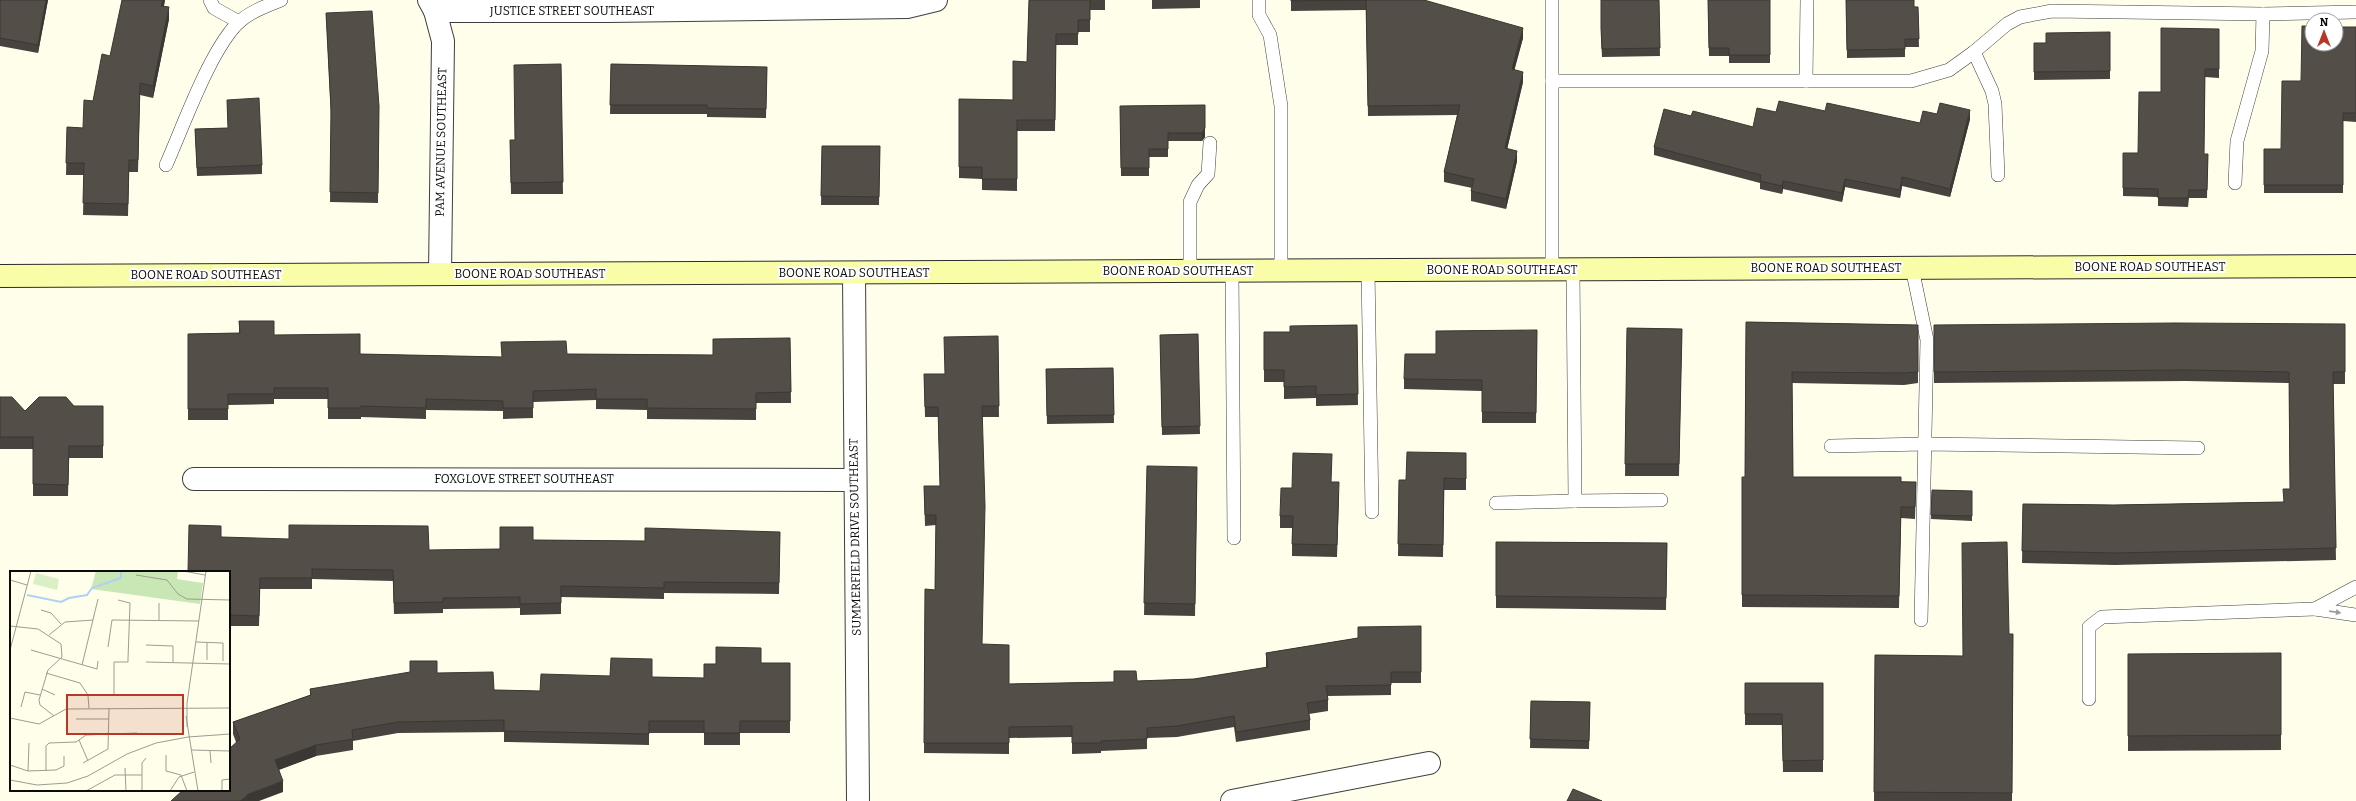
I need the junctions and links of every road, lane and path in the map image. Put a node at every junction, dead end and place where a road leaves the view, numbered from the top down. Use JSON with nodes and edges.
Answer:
{"nodes":[{"id":1,"x":210,"y":0,"type":"edge"},
{"id":2,"x":281,"y":0,"type":"edge"},
{"id":3,"x":936,"y":0,"type":"edge"},
{"id":4,"x":1259,"y":0,"type":"edge"},
{"id":5,"x":1552,"y":0,"type":"edge"},
{"id":6,"x":1807,"y":0,"type":"edge"},
{"id":7,"x":432,"y":5,"type":"edge"},
{"id":8,"x":608,"y":6,"type":"edge"},
{"id":9,"x":2356,"y":12,"type":"edge"},
{"id":10,"x":2263,"y":14,"type":"junction"},
{"id":11,"x":239,"y":22,"type":"junction"},
{"id":12,"x":1974,"y":52,"type":"junction"},
{"id":13,"x":1552,"y":81,"type":"junction"},
{"id":14,"x":1806,"y":81,"type":"junction"},
{"id":15,"x":1210,"y":143,"type":"dead end"},
{"id":16,"x":166,"y":165,"type":"dead end"},
{"id":17,"x":1998,"y":175,"type":"dead end"},
{"id":18,"x":2235,"y":183,"type":"dead end"},
{"id":19,"x":2356,"y":266,"type":"edge"},
{"id":20,"x":1912,"y":268,"type":"junction"},
{"id":21,"x":1563,"y":269,"type":"junction"},
{"id":22,"x":1368,"y":270,"type":"junction"},
{"id":23,"x":1190,"y":271,"type":"junction"},
{"id":24,"x":1232,"y":271,"type":"junction"},
{"id":25,"x":1282,"y":271,"type":"junction"},
{"id":26,"x":854,"y":273,"type":"junction"},
{"id":27,"x":440,"y":274,"type":"junction"},
{"id":28,"x":0,"y":276,"type":"edge"},
{"id":29,"x":1925,"y":444,"type":"junction"},
{"id":30,"x":1831,"y":446,"type":"dead end"},
{"id":31,"x":2198,"y":448,"type":"dead end"},
{"id":32,"x":194,"y":479,"type":"dead end"},
{"id":33,"x":854,"y":480,"type":"junction"},
{"id":34,"x":1661,"y":500,"type":"dead end"},
{"id":35,"x":1575,"y":501,"type":"junction"},
{"id":36,"x":1496,"y":503,"type":"dead end"},
{"id":37,"x":1372,"y":512,"type":"dead end"},
{"id":38,"x":1234,"y":538,"type":"dead end"},
{"id":39,"x":2356,"y":586,"type":"edge"},
{"id":40,"x":2315,"y":609,"type":"junction"},
{"id":41,"x":2356,"y":615,"type":"edge"},
{"id":42,"x":1921,"y":620,"type":"dead end"},
{"id":43,"x":2089,"y":699,"type":"dead end"},
{"id":44,"x":1429,"y":763,"type":"dead end"},
{"id":45,"x":858,"y":801,"type":"edge"},
{"id":46,"x":1232,"y":801,"type":"edge"}],
"edges":[{"from":1,"to":11,"type":"lane"},
{"from":2,"to":11,"type":"lane"},
{"from":3,"to":8,"type":"street","name":"JUSTICE STREET SOUTHEAST"},
{"from":4,"to":25,"type":"lane"},
{"from":5,"to":13,"type":"lane"},
{"from":6,"to":14,"type":"lane"},
{"from":7,"to":8,"type":"street","name":"JUSTICE STREET SOUTHEAST"},
{"from":7,"to":27,"type":"street","name":"PAM AVENUE SOUTHEAST"},
{"from":9,"to":10,"type":"lane"},
{"from":10,"to":12,"type":"lane"},
{"from":10,"to":18,"type":"lane"},
{"from":11,"to":16,"type":"lane"},
{"from":12,"to":14,"type":"lane"},
{"from":12,"to":17,"type":"lane"},
{"from":13,"to":14,"type":"lane"},
{"from":13,"to":21,"type":"lane"},
{"from":15,"to":23,"type":"lane"},
{"from":19,"to":20,"type":"street","name":"BOONE ROAD SOUTHEAST"},
{"from":20,"to":21,"type":"street","name":"BOONE ROAD SOUTHEAST"},
{"from":20,"to":29,"type":"lane"},
{"from":21,"to":22,"type":"street","name":"BOONE ROAD SOUTHEAST"},
{"from":21,"to":35,"type":"lane"},
{"from":22,"to":25,"type":"street","name":"BOONE ROAD SOUTHEAST"},
{"from":22,"to":37,"type":"lane"},
{"from":23,"to":24,"type":"street","name":"BOONE ROAD SOUTHEAST"},
{"from":23,"to":26,"type":"street","name":"BOONE ROAD SOUTHEAST"},
{"from":24,"to":25,"type":"street","name":"BOONE ROAD SOUTHEAST"},
{"from":24,"to":38,"type":"lane"},
{"from":26,"to":27,"type":"street","name":"BOONE ROAD SOUTHEAST"},
{"from":26,"to":33,"type":"street","name":"SUMMERFIELD DRIVE SOUTHEAST"},
{"from":27,"to":28,"type":"street","name":"BOONE ROAD SOUTHEAST"},
{"from":29,"to":30,"type":"lane"},
{"from":29,"to":31,"type":"lane"},
{"from":29,"to":42,"type":"lane"},
{"from":32,"to":33,"type":"street","name":"FOXGLOVE STREET SOUTHEAST"},
{"from":33,"to":45,"type":"street","name":"SUMMERFIELD DRIVE SOUTHEAST"},
{"from":34,"to":35,"type":"lane"},
{"from":35,"to":36,"type":"lane"},
{"from":39,"to":40,"type":"lane"},
{"from":40,"to":41,"type":"lane","one_way":true},
{"from":40,"to":43,"type":"lane"},
{"from":44,"to":46,"type":"street"}]}
